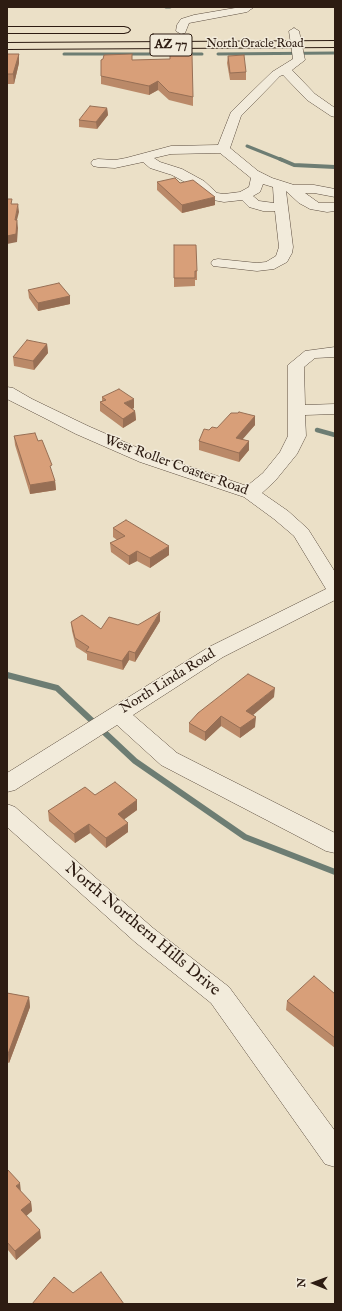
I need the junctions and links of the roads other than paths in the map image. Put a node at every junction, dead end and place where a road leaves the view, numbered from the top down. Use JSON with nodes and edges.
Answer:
{"nodes":[{"id":1,"x":249,"y":7,"type":"edge"},
{"id":2,"x":7,"y":30,"type":"edge"},
{"id":3,"x":136,"y":30,"type":"dead end"},
{"id":4,"x":166,"y":31,"type":"dead end"},
{"id":5,"x":185,"y":31,"type":"joint"},
{"id":6,"x":279,"y":31,"type":"dead end"},
{"id":7,"x":294,"y":31,"type":"junction"},
{"id":8,"x":308,"y":31,"type":"dead end"},
{"id":9,"x":296,"y":44,"type":"junction"},
{"id":10,"x":335,"y":44,"type":"edge"},
{"id":11,"x":7,"y":46,"type":"edge"},
{"id":12,"x":285,"y":70,"type":"junction"},
{"id":13,"x":335,"y":113,"type":"edge"},
{"id":14,"x":223,"y":149,"type":"junction"},
{"id":15,"x":145,"y":157,"type":"junction"},
{"id":16,"x":98,"y":163,"type":"dead end"},
{"id":17,"x":258,"y":177,"type":"junction"},
{"id":18,"x":279,"y":185,"type":"junction"},
{"id":19,"x":293,"y":189,"type":"junction"},
{"id":20,"x":335,"y":193,"type":"edge"},
{"id":21,"x":245,"y":195,"type":"junction"},
{"id":22,"x":335,"y":207,"type":"edge"},
{"id":23,"x":282,"y":213,"type":"junction"},
{"id":24,"x":218,"y":263,"type":"dead end"},
{"id":25,"x":335,"y":352,"type":"edge"},
{"id":26,"x":299,"y":363,"type":"junction"},
{"id":27,"x":335,"y":364,"type":"edge"},
{"id":28,"x":7,"y":392,"type":"edge"},
{"id":29,"x":26,"y":403,"type":"junction"},
{"id":30,"x":335,"y":409,"type":"edge"},
{"id":31,"x":7,"y":410,"type":"edge"},
{"id":32,"x":296,"y":410,"type":"junction"},
{"id":33,"x":250,"y":493,"type":"junction"},
{"id":34,"x":335,"y":588,"type":"edge"},
{"id":35,"x":335,"y":592,"type":"edge"},
{"id":36,"x":118,"y":714,"type":"junction"},
{"id":37,"x":7,"y":784,"type":"edge"},
{"id":38,"x":7,"y":813,"type":"edge"},
{"id":39,"x":335,"y":844,"type":"edge"},
{"id":40,"x":335,"y":1154,"type":"edge"}],
"edges":[{"from":1,"to":5,"type":"street"},
{"from":2,"to":3,"type":"highway","number":"AZ 77"},
{"from":4,"to":5,"type":"highway","number":"AZ 77"},
{"from":6,"to":7,"type":"highway","name":"North Oracle Road"},
{"from":7,"to":8,"type":"highway","name":"North Oracle Road"},
{"from":7,"to":9,"type":"street"},
{"from":9,"to":10,"type":"highway","name":"North Oracle Road","number":"AZ 77"},
{"from":9,"to":11,"type":"highway","name":"North Oracle Road","number":"AZ 77"},
{"from":9,"to":12,"type":"street"},
{"from":12,"to":13,"type":"street"},
{"from":12,"to":14,"type":"street"},
{"from":14,"to":15,"type":"street"},
{"from":14,"to":17,"type":"street"},
{"from":15,"to":16,"type":"street"},
{"from":15,"to":21,"type":"street"},
{"from":17,"to":18,"type":"street"},
{"from":17,"to":21,"type":"street"},
{"from":18,"to":19,"type":"street"},
{"from":18,"to":23,"type":"street"},
{"from":19,"to":20,"type":"street"},
{"from":19,"to":22,"type":"street"},
{"from":21,"to":23,"type":"street"},
{"from":23,"to":24,"type":"street"},
{"from":25,"to":26,"type":"street"},
{"from":26,"to":27,"type":"street"},
{"from":26,"to":32,"type":"street"},
{"from":28,"to":29,"type":"street","name":"West Roller Coaster Road"},
{"from":29,"to":31,"type":"street"},
{"from":29,"to":33,"type":"street","name":"West Roller Coaster Road"},
{"from":30,"to":32,"type":"street"},
{"from":32,"to":33,"type":"street"},
{"from":33,"to":34,"type":"street","name":"West Roller Coaster Road"},
{"from":35,"to":36,"type":"street","name":"North Linda Road"},
{"from":36,"to":37,"type":"street","name":"North Linda Road"},
{"from":36,"to":39,"type":"street"},
{"from":38,"to":40,"type":"street","name":"North Northern Hills Drive"}]}
